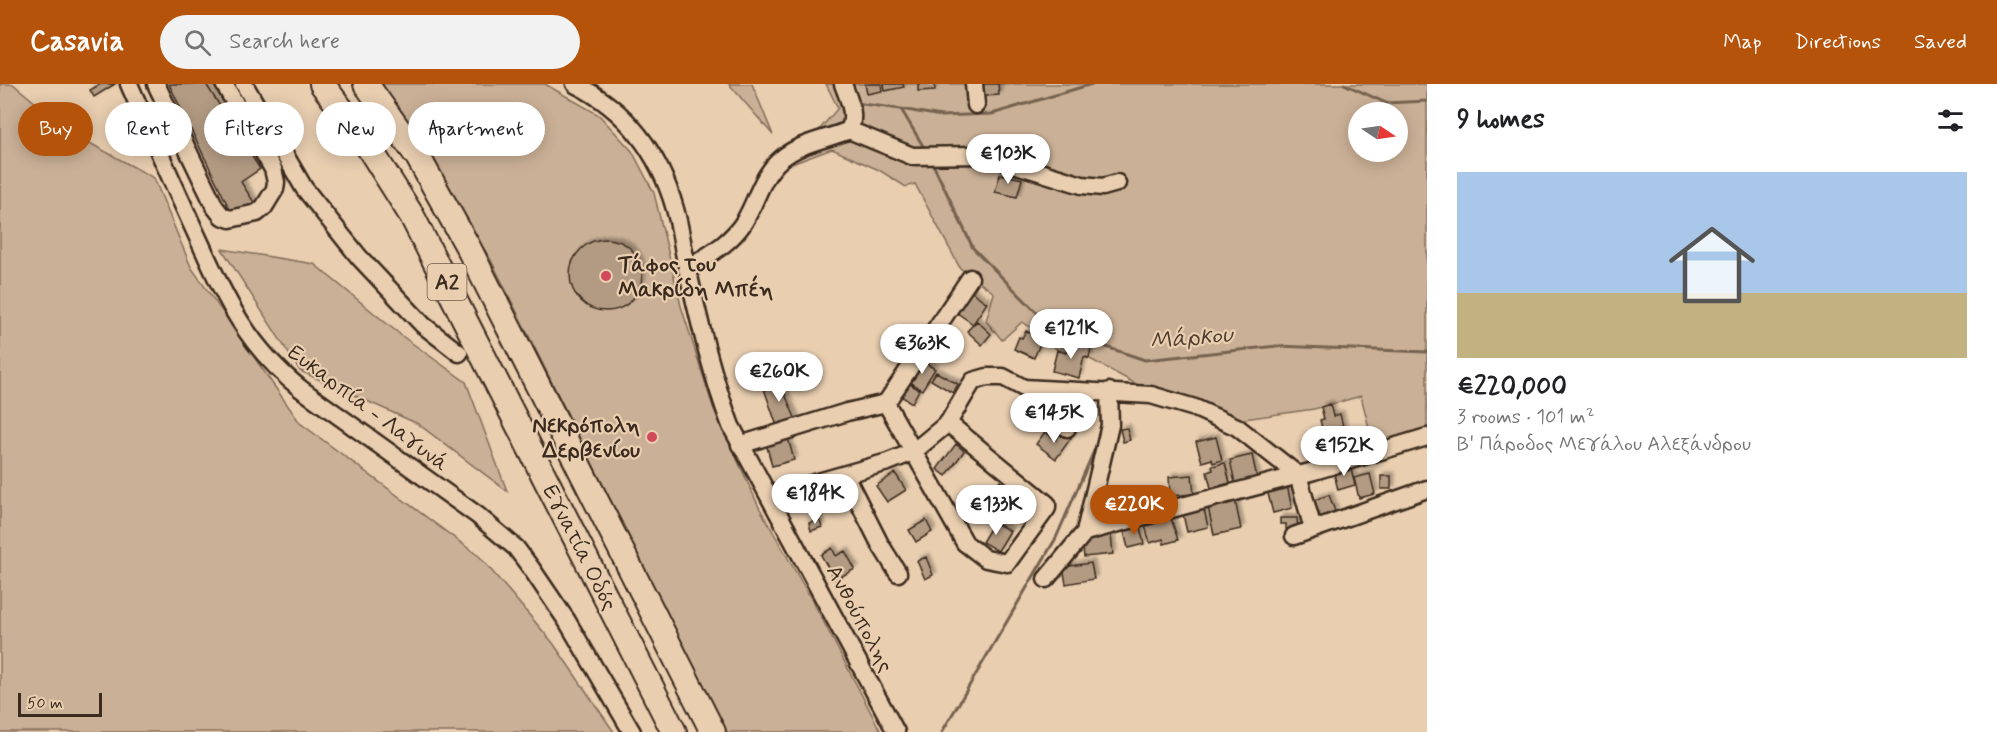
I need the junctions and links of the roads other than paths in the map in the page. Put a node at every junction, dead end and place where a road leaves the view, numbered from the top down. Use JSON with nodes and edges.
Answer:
{"nodes":[{"id":1,"x":129,"y":84,"type":"edge"},
{"id":2,"x":156,"y":84,"type":"edge"},
{"id":3,"x":224,"y":84,"type":"edge"},
{"id":4,"x":244,"y":84,"type":"edge"},
{"id":5,"x":322,"y":84,"type":"edge"},
{"id":6,"x":366,"y":84,"type":"edge"},
{"id":7,"x":574,"y":84,"type":"edge"},
{"id":8,"x":843,"y":84,"type":"edge"},
{"id":9,"x":974,"y":84,"type":"edge"},
{"id":10,"x":976,"y":105,"type":"dead end"},
{"id":11,"x":849,"y":130,"type":"junction"},
{"id":12,"x":1117,"y":183,"type":"dead end"},
{"id":13,"x":687,"y":269,"type":"junction"},
{"id":14,"x":970,"y":278,"type":"dead end"},
{"id":15,"x":459,"y":353,"type":"dead end"},
{"id":16,"x":1024,"y":388,"type":"junction"},
{"id":17,"x":1109,"y":391,"type":"junction"},
{"id":18,"x":886,"y":403,"type":"junction"},
{"id":19,"x":948,"y":423,"type":"junction"},
{"id":20,"x":1066,"y":428,"type":"dead end"},
{"id":21,"x":1427,"y":438,"type":"edge"},
{"id":22,"x":740,"y":445,"type":"junction"},
{"id":23,"x":913,"y":452,"type":"junction"},
{"id":24,"x":844,"y":475,"type":"junction"},
{"id":25,"x":1298,"y":475,"type":"junction"},
{"id":26,"x":1427,"y":489,"type":"edge"},
{"id":27,"x":769,"y":496,"type":"junction"},
{"id":28,"x":1313,"y":529,"type":"junction"},
{"id":29,"x":1085,"y":532,"type":"junction"},
{"id":30,"x":1294,"y":536,"type":"dead end"},
{"id":31,"x":898,"y":573,"type":"dead end"},
{"id":32,"x":1046,"y":579,"type":"dead end"},
{"id":33,"x":632,"y":732,"type":"edge"},
{"id":34,"x":674,"y":732,"type":"edge"},
{"id":35,"x":713,"y":732,"type":"edge"},
{"id":36,"x":896,"y":732,"type":"edge"}],
"edges":[{"from":1,"to":33,"type":"street","name":"Ευκαρπία - Λαγυνά"},
{"from":2,"to":3,"type":"street"},
{"from":4,"to":15,"type":"street"},
{"from":5,"to":34,"type":"highway","name":"Εγνατία Οδός","number":"Α2"},
{"from":6,"to":35,"type":"highway","name":"Εγνατία Οδός","number":"Α2"},
{"from":7,"to":13,"type":"street","name":"Ανθούπολης"},
{"from":8,"to":11,"type":"street"},
{"from":9,"to":10,"type":"street"},
{"from":11,"to":12,"type":"street"},
{"from":11,"to":13,"type":"street"},
{"from":13,"to":22,"type":"street","name":"Ανθούπολης"},
{"from":14,"to":18,"type":"street"},
{"from":16,"to":17,"type":"street"},
{"from":16,"to":19,"type":"street"},
{"from":16,"to":20,"type":"street"},
{"from":17,"to":25,"type":"street"},
{"from":17,"to":29,"type":"street"},
{"from":18,"to":22,"type":"street"},
{"from":18,"to":23,"type":"street"},
{"from":19,"to":23,"type":"street"},
{"from":19,"to":23,"type":"street"},
{"from":21,"to":25,"type":"street"},
{"from":22,"to":27,"type":"street","name":"Ανθούπολης"},
{"from":23,"to":24,"type":"street"},
{"from":24,"to":27,"type":"street"},
{"from":24,"to":31,"type":"street"},
{"from":25,"to":28,"type":"street"},
{"from":25,"to":29,"type":"street"},
{"from":26,"to":28,"type":"street"},
{"from":27,"to":36,"type":"street","name":"Ανθούπολης"},
{"from":28,"to":30,"type":"street"},
{"from":29,"to":32,"type":"street"}]}
